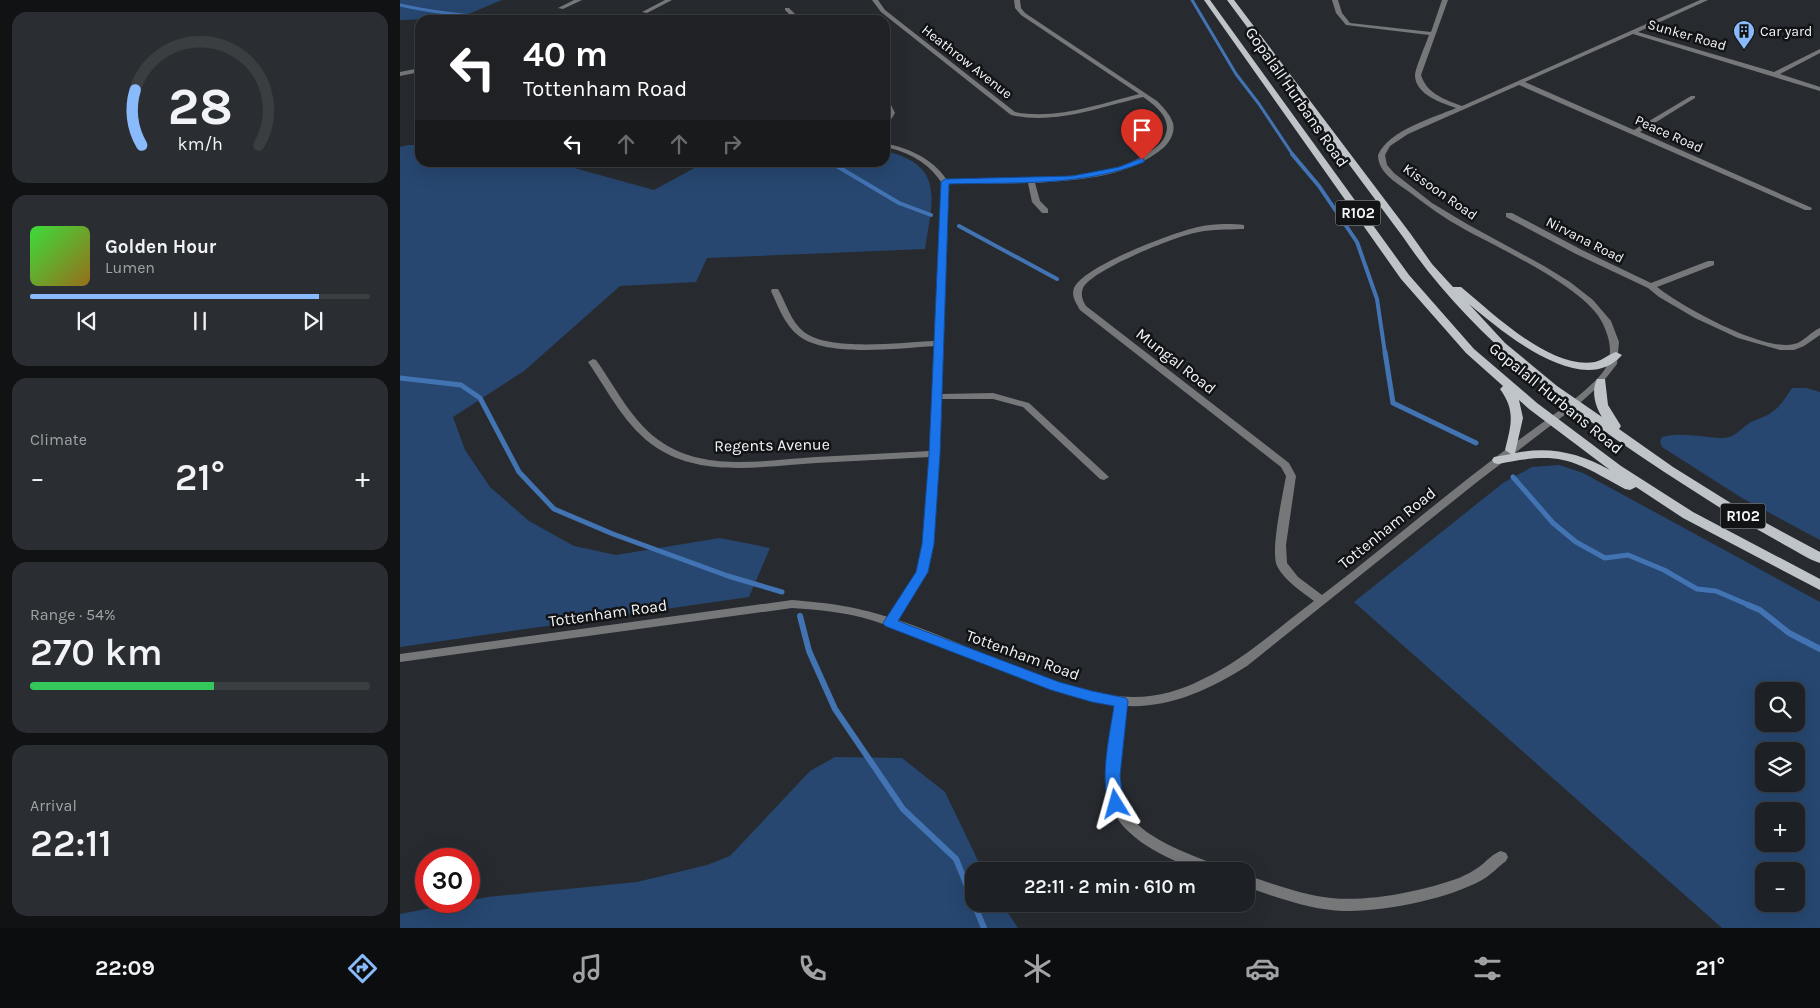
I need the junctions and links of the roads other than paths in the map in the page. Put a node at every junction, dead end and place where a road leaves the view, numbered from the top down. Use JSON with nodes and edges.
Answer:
{"nodes":[{"id":1,"x":579,"y":0,"type":"edge"},
{"id":2,"x":669,"y":0,"type":"edge"},
{"id":3,"x":875,"y":0,"type":"edge"},
{"id":4,"x":1017,"y":0,"type":"edge"},
{"id":5,"x":1207,"y":0,"type":"edge"},
{"id":6,"x":1230,"y":0,"type":"edge"},
{"id":7,"x":1335,"y":0,"type":"edge"},
{"id":8,"x":1446,"y":0,"type":"edge"},
{"id":9,"x":1700,"y":1,"type":"edge"},
{"id":10,"x":561,"y":8,"type":"dead end"},
{"id":11,"x":787,"y":10,"type":"dead end"},
{"id":12,"x":645,"y":12,"type":"dead end"},
{"id":13,"x":792,"y":15,"type":"edge"},
{"id":14,"x":888,"y":15,"type":"edge"},
{"id":15,"x":890,"y":17,"type":"edge"},
{"id":16,"x":1633,"y":32,"type":"junction"},
{"id":17,"x":1432,"y":34,"type":"junction"},
{"id":18,"x":1820,"y":51,"type":"edge"},
{"id":19,"x":415,"y":71,"type":"edge"},
{"id":20,"x":400,"y":74,"type":"edge"},
{"id":21,"x":1775,"y":74,"type":"junction"},
{"id":22,"x":1521,"y":83,"type":"junction"},
{"id":23,"x":1820,"y":89,"type":"edge"},
{"id":24,"x":1144,"y":95,"type":"junction"},
{"id":25,"x":1693,"y":97,"type":"dead end"},
{"id":26,"x":1462,"y":108,"type":"junction"},
{"id":27,"x":1634,"y":133,"type":"junction"},
{"id":28,"x":890,"y":146,"type":"edge"},
{"id":29,"x":1031,"y":180,"type":"junction"},
{"id":30,"x":945,"y":182,"type":"junction"},
{"id":31,"x":1808,"y":208,"type":"dead end"},
{"id":32,"x":1045,"y":211,"type":"dead end"},
{"id":33,"x":1508,"y":215,"type":"dead end"},
{"id":34,"x":1241,"y":227,"type":"dead end"},
{"id":35,"x":1711,"y":263,"type":"dead end"},
{"id":36,"x":1428,"y":266,"type":"junction"},
{"id":37,"x":1651,"y":286,"type":"junction"},
{"id":38,"x":775,"y":291,"type":"dead end"},
{"id":39,"x":1820,"y":331,"type":"edge"},
{"id":40,"x":939,"y":343,"type":"junction"},
{"id":41,"x":1616,"y":355,"type":"junction"},
{"id":42,"x":593,"y":362,"type":"dead end"},
{"id":43,"x":1484,"y":365,"type":"junction"},
{"id":44,"x":1601,"y":381,"type":"junction"},
{"id":45,"x":936,"y":397,"type":"junction"},
{"id":46,"x":1574,"y":402,"type":"junction"},
{"id":47,"x":1552,"y":420,"type":"junction"},
{"id":48,"x":1625,"y":438,"type":"junction"},
{"id":49,"x":1511,"y":450,"type":"junction"},
{"id":50,"x":935,"y":454,"type":"junction"},
{"id":51,"x":1498,"y":460,"type":"junction"},
{"id":52,"x":1104,"y":477,"type":"dead end"},
{"id":53,"x":1688,"y":515,"type":"junction"},
{"id":54,"x":1820,"y":558,"type":"edge"},
{"id":55,"x":1820,"y":586,"type":"edge"},
{"id":56,"x":1322,"y":601,"type":"junction"},
{"id":57,"x":890,"y":623,"type":"junction"},
{"id":58,"x":400,"y":658,"type":"edge"},
{"id":59,"x":1121,"y":701,"type":"junction"},
{"id":60,"x":1501,"y":857,"type":"dead end"},
{"id":61,"x":1195,"y":862,"type":"edge"},
{"id":62,"x":1255,"y":884,"type":"edge"}],
"edges":[{"from":1,"to":10,"type":"street"},
{"from":2,"to":12,"type":"street"},
{"from":3,"to":14,"type":"street","name":"Heathrow Avenue"},
{"from":4,"to":24,"type":"street"},
{"from":5,"to":43,"type":"main road","name":"Gopalall Hurbans Road","number":"R102"},
{"from":6,"to":36,"type":"main road","name":"Gopalall Hurbans Road","number":"R102"},
{"from":7,"to":17,"type":"street"},
{"from":8,"to":17,"type":"street"},
{"from":9,"to":16,"type":"street","name":"Kissoon Road"},
{"from":11,"to":13,"type":"street"},
{"from":15,"to":24,"type":"street","name":"Heathrow Avenue"},
{"from":16,"to":21,"type":"street","name":"Sunker Road"},
{"from":16,"to":22,"type":"street","name":"Kissoon Road"},
{"from":17,"to":26,"type":"street"},
{"from":18,"to":21,"type":"street"},
{"from":19,"to":20,"type":"street"},
{"from":21,"to":23,"type":"street","name":"Sunker Road"},
{"from":22,"to":26,"type":"street","name":"Kissoon Road"},
{"from":22,"to":27,"type":"street","name":"Peace Road"},
{"from":24,"to":29,"type":"street"},
{"from":25,"to":27,"type":"street"},
{"from":26,"to":41,"type":"street","name":"Kissoon Road"},
{"from":27,"to":31,"type":"street","name":"Peace Road"},
{"from":28,"to":30,"type":"street"},
{"from":29,"to":30,"type":"street"},
{"from":29,"to":32,"type":"street"},
{"from":30,"to":40,"type":"street"},
{"from":33,"to":37,"type":"street","name":"Nirvana Road"},
{"from":34,"to":56,"type":"street","name":"Mungal Road"},
{"from":35,"to":37,"type":"street"},
{"from":36,"to":41,"type":"main road"},
{"from":36,"to":46,"type":"main road","name":"Gopalall Hurbans Road","number":"R102"},
{"from":37,"to":39,"type":"street","name":"Nirvana Road"},
{"from":38,"to":40,"type":"street"},
{"from":40,"to":45,"type":"street"},
{"from":41,"to":44,"type":"street"},
{"from":42,"to":50,"type":"street","name":"Regents Avenue"},
{"from":43,"to":47,"type":"main road","name":"Gopalall Hurbans Road","number":"R102"},
{"from":43,"to":49,"type":"main road"},
{"from":44,"to":46,"type":"street"},
{"from":44,"to":48,"type":"main road"},
{"from":45,"to":50,"type":"street"},
{"from":45,"to":52,"type":"street"},
{"from":46,"to":47,"type":"street","name":"Tottenham Road"},
{"from":46,"to":48,"type":"main road","name":"Gopalall Hurbans Road","number":"R102"},
{"from":47,"to":49,"type":"street","name":"Tottenham Road"},
{"from":47,"to":53,"type":"main road","name":"Gopalall Hurbans Road","number":"R102"},
{"from":48,"to":54,"type":"main road","name":"Gopalall Hurbans Road","number":"R102"},
{"from":49,"to":51,"type":"street","name":"Tottenham Road"},
{"from":50,"to":57,"type":"street"},
{"from":51,"to":53,"type":"main road"},
{"from":51,"to":56,"type":"street","name":"Tottenham Road"},
{"from":53,"to":55,"type":"main road","name":"Gopalall Hurbans Road","number":"R102"},
{"from":56,"to":59,"type":"street","name":"Tottenham Road"},
{"from":57,"to":58,"type":"street","name":"Tottenham Road"},
{"from":57,"to":59,"type":"street","name":"Tottenham Road"},
{"from":59,"to":61,"type":"street"},
{"from":60,"to":62,"type":"street"}]}
